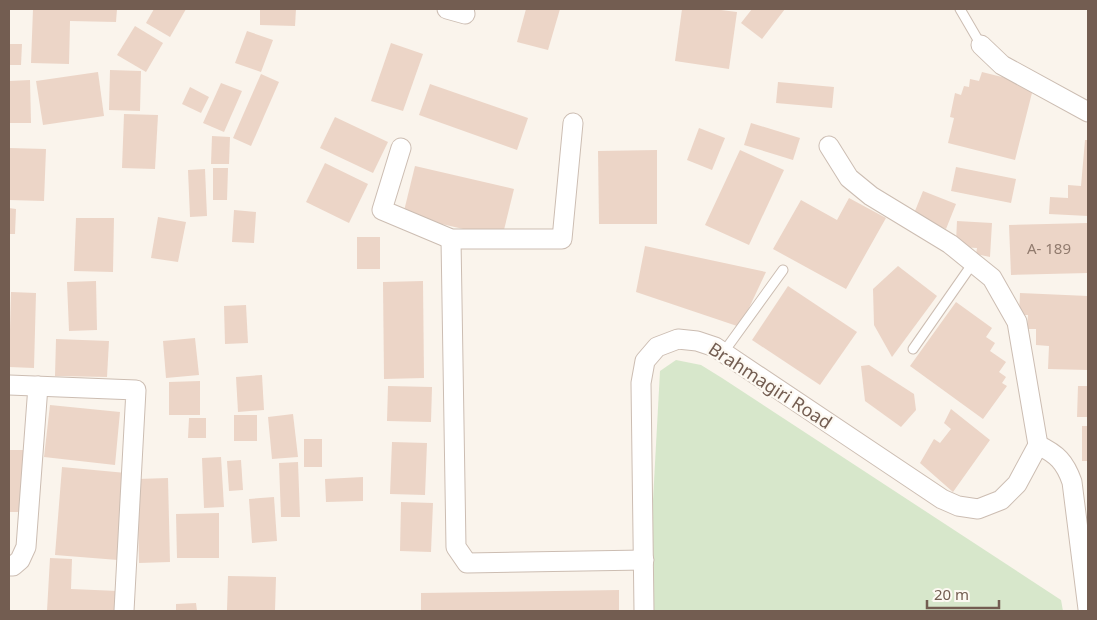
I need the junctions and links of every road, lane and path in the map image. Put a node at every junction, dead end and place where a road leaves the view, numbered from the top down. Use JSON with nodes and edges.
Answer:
{"nodes":[{"id":1,"x":447,"y":9,"type":"edge"},
{"id":2,"x":464,"y":9,"type":"edge"},
{"id":3,"x":960,"y":9,"type":"edge"},
{"id":4,"x":981,"y":45,"type":"joint"},
{"id":5,"x":1088,"y":112,"type":"edge"},
{"id":6,"x":573,"y":123,"type":"dead end"},
{"id":7,"x":829,"y":146,"type":"dead end"},
{"id":8,"x":401,"y":148,"type":"dead end"},
{"id":9,"x":451,"y":239,"type":"junction"},
{"id":10,"x":973,"y":263,"type":"junction"},
{"id":11,"x":783,"y":270,"type":"dead end"},
{"id":12,"x":913,"y":349,"type":"dead end"},
{"id":13,"x":723,"y":353,"type":"junction"},
{"id":14,"x":9,"y":384,"type":"edge"},
{"id":15,"x":38,"y":386,"type":"junction"},
{"id":16,"x":1038,"y":445,"type":"junction"},
{"id":17,"x":644,"y":560,"type":"junction"},
{"id":18,"x":1085,"y":563,"type":"edge"},
{"id":19,"x":9,"y":566,"type":"edge"},
{"id":20,"x":1088,"y":609,"type":"edge"},
{"id":21,"x":124,"y":611,"type":"edge"},
{"id":22,"x":644,"y":611,"type":"edge"}],
"edges":[{"from":1,"to":2,"type":"street"},
{"from":3,"to":4,"type":"lane"},
{"from":4,"to":5,"type":"street"},
{"from":6,"to":9,"type":"street"},
{"from":7,"to":10,"type":"street"},
{"from":8,"to":9,"type":"street"},
{"from":9,"to":17,"type":"street"},
{"from":10,"to":12,"type":"lane"},
{"from":10,"to":16,"type":"street"},
{"from":11,"to":13,"type":"lane"},
{"from":13,"to":16,"type":"street","name":"Brahmagiri Road"},
{"from":13,"to":17,"type":"street","name":"Brahmagiri Road"},
{"from":14,"to":15,"type":"street"},
{"from":15,"to":19,"type":"street"},
{"from":15,"to":21,"type":"street"},
{"from":16,"to":18,"type":"street"},
{"from":17,"to":22,"type":"street","name":"Brahmagiri Road"},
{"from":18,"to":20,"type":"street"}]}
